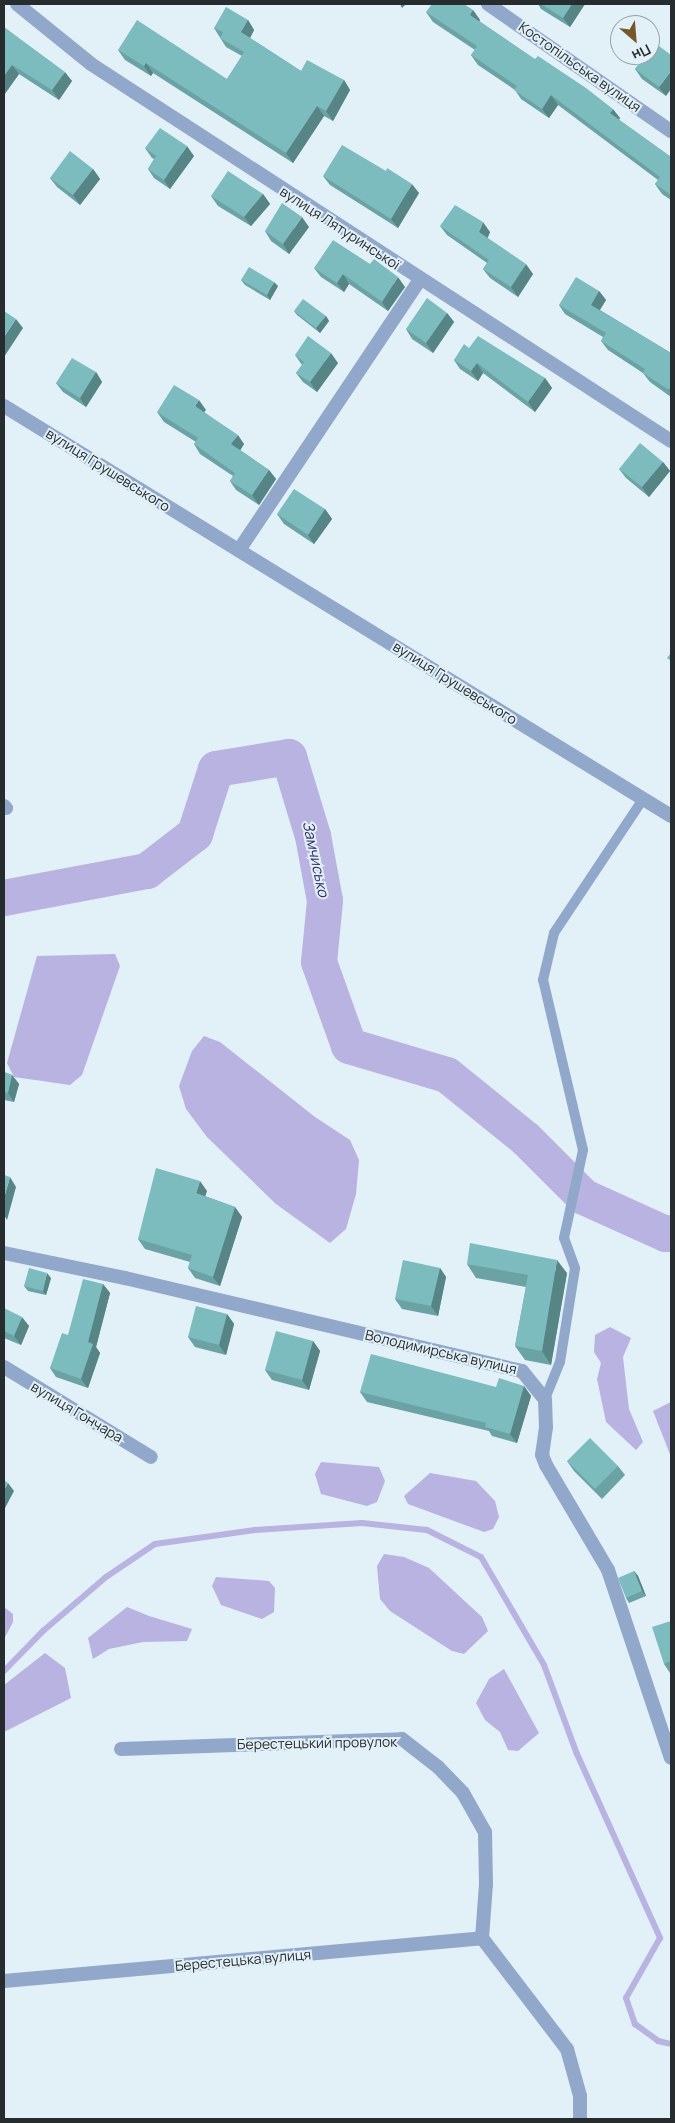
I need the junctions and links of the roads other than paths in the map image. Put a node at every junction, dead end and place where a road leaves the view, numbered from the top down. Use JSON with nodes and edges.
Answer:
{"nodes":[{"id":1,"x":17,"y":4,"type":"edge"},
{"id":2,"x":488,"y":4,"type":"edge"},
{"id":3,"x":671,"y":131,"type":"edge"},
{"id":4,"x":420,"y":280,"type":"junction"},
{"id":5,"x":4,"y":406,"type":"edge"},
{"id":6,"x":671,"y":441,"type":"edge"},
{"id":7,"x":239,"y":550,"type":"junction"},
{"id":8,"x":643,"y":799,"type":"junction"},
{"id":9,"x":671,"y":816,"type":"edge"},
{"id":10,"x":4,"y":1253,"type":"edge"},
{"id":11,"x":4,"y":1367,"type":"edge"},
{"id":12,"x":544,"y":1399,"type":"junction"},
{"id":13,"x":151,"y":1457,"type":"dead end"},
{"id":14,"x":121,"y":1749,"type":"dead end"},
{"id":15,"x":671,"y":1758,"type":"edge"},
{"id":16,"x":482,"y":1938,"type":"junction"},
{"id":17,"x":4,"y":1981,"type":"edge"},
{"id":18,"x":580,"y":2119,"type":"edge"}],
"edges":[{"from":1,"to":4,"type":"street","name":"вулиця Лятуринської"},
{"from":2,"to":3,"type":"street","name":"Костопільська вулиця"},
{"from":4,"to":6,"type":"street","name":"вулиця Лятуринської"},
{"from":4,"to":7,"type":"street"},
{"from":5,"to":7,"type":"street","name":"вулиця Грушевського"},
{"from":7,"to":8,"type":"street","name":"вулиця Грушевського"},
{"from":8,"to":9,"type":"street","name":"вулиця Грушевського"},
{"from":8,"to":12,"type":"lane"},
{"from":10,"to":12,"type":"street","name":"Володимирська вулиця"},
{"from":11,"to":13,"type":"street","name":"вулиця Гончара"},
{"from":12,"to":15,"type":"street"},
{"from":14,"to":16,"type":"street","name":"Берестецький провулок"},
{"from":16,"to":17,"type":"street","name":"Берестецька вулиця"},
{"from":16,"to":18,"type":"street"}]}
